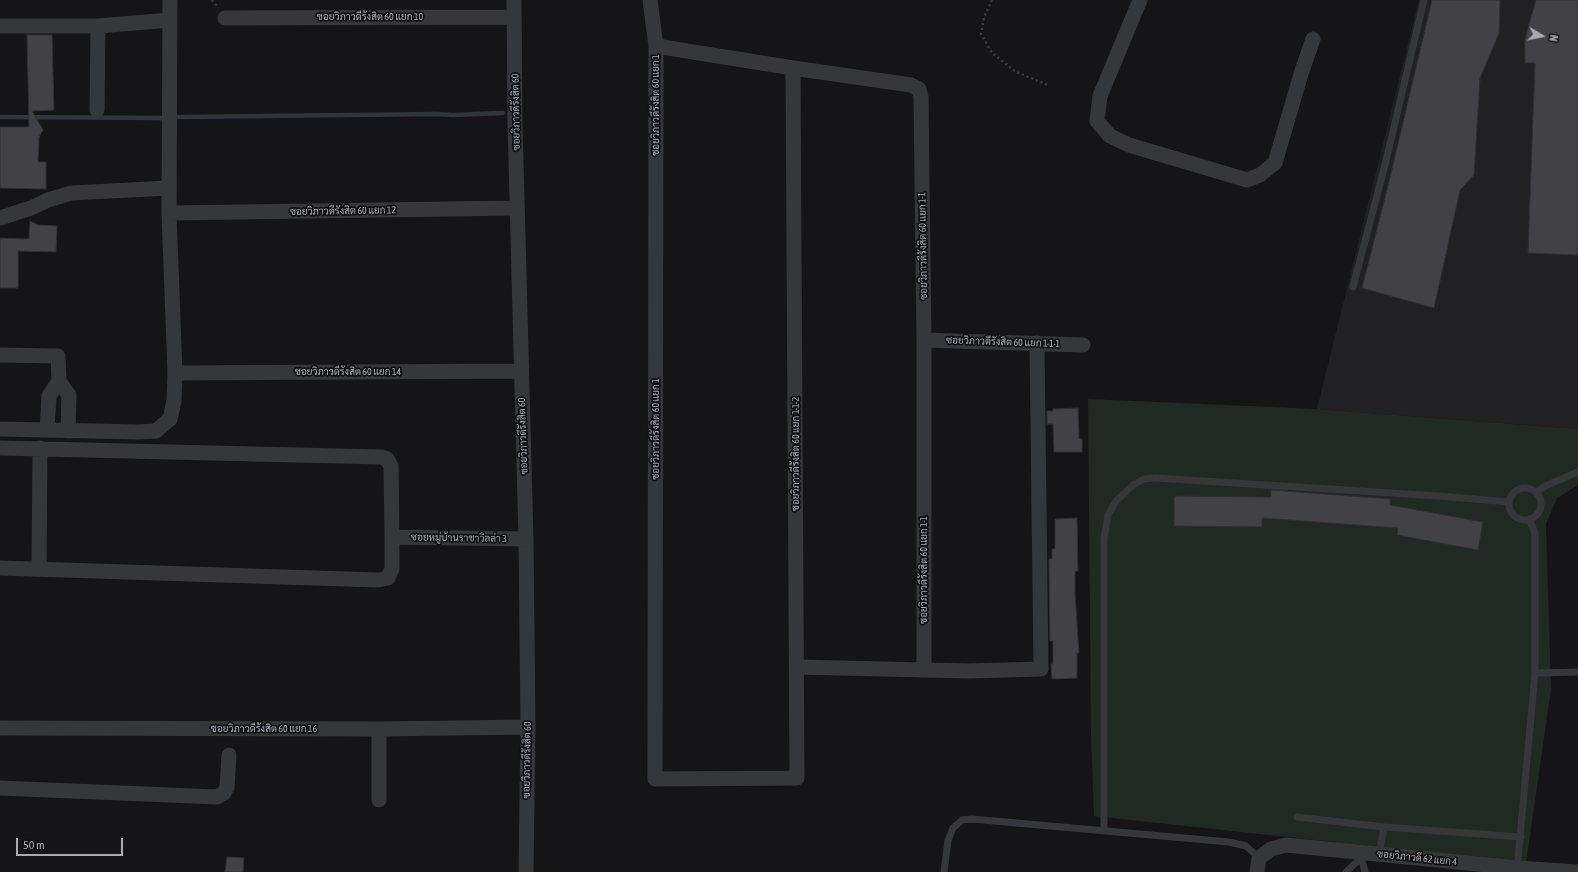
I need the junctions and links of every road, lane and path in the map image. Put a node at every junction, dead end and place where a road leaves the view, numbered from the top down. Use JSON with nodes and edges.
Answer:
{"nodes":[{"id":1,"x":170,"y":0,"type":"edge"},
{"id":2,"x":514,"y":0,"type":"edge"},
{"id":3,"x":650,"y":0,"type":"edge"},
{"id":4,"x":992,"y":0,"type":"edge"},
{"id":5,"x":1140,"y":0,"type":"edge"},
{"id":6,"x":1424,"y":0,"type":"edge"},
{"id":7,"x":514,"y":17,"type":"junction"},
{"id":8,"x":226,"y":18,"type":"dead end"},
{"id":9,"x":170,"y":20,"type":"junction"},
{"id":10,"x":0,"y":26,"type":"edge"},
{"id":11,"x":98,"y":26,"type":"junction"},
{"id":12,"x":1313,"y":39,"type":"dead end"},
{"id":13,"x":656,"y":46,"type":"junction"},
{"id":14,"x":793,"y":68,"type":"junction"},
{"id":15,"x":1048,"y":86,"type":"dead end"},
{"id":16,"x":97,"y":110,"type":"dead end"},
{"id":17,"x":169,"y":188,"type":"junction"},
{"id":18,"x":517,"y":208,"type":"junction"},
{"id":19,"x":169,"y":213,"type":"junction"},
{"id":20,"x":0,"y":218,"type":"edge"},
{"id":21,"x":1353,"y":287,"type":"dead end"},
{"id":22,"x":924,"y":340,"type":"junction"},
{"id":23,"x":1037,"y":344,"type":"junction"},
{"id":24,"x":1083,"y":345,"type":"dead end"},
{"id":25,"x":0,"y":355,"type":"edge"},
{"id":26,"x":521,"y":371,"type":"junction"},
{"id":27,"x":175,"y":373,"type":"junction"},
{"id":28,"x":59,"y":381,"type":"junction"},
{"id":29,"x":0,"y":429,"type":"edge"},
{"id":30,"x":47,"y":430,"type":"junction"},
{"id":31,"x":68,"y":431,"type":"junction"},
{"id":32,"x":0,"y":448,"type":"edge"},
{"id":33,"x":40,"y":448,"type":"junction"},
{"id":34,"x":1578,"y":472,"type":"edge"},
{"id":35,"x":1536,"y":493,"type":"junction"},
{"id":36,"x":1509,"y":502,"type":"junction"},
{"id":37,"x":1529,"y":519,"type":"junction"},
{"id":38,"x":392,"y":537,"type":"junction"},
{"id":39,"x":526,"y":539,"type":"junction"},
{"id":40,"x":0,"y":568,"type":"edge"},
{"id":41,"x":39,"y":570,"type":"junction"},
{"id":42,"x":797,"y":667,"type":"junction"},
{"id":43,"x":924,"y":670,"type":"junction"},
{"id":44,"x":1578,"y":672,"type":"edge"},
{"id":45,"x":1535,"y":673,"type":"junction"},
{"id":46,"x":528,"y":727,"type":"junction"},
{"id":47,"x":0,"y":728,"type":"edge"},
{"id":48,"x":379,"y":730,"type":"junction"},
{"id":49,"x":229,"y":755,"type":"dead end"},
{"id":50,"x":735,"y":779,"type":"joint"},
{"id":51,"x":0,"y":788,"type":"edge"},
{"id":52,"x":379,"y":800,"type":"dead end"},
{"id":53,"x":1296,"y":817,"type":"dead end"},
{"id":54,"x":1384,"y":827,"type":"junction"},
{"id":55,"x":1104,"y":830,"type":"junction"},
{"id":56,"x":1521,"y":837,"type":"junction"},
{"id":57,"x":1379,"y":854,"type":"junction"},
{"id":58,"x":1360,"y":855,"type":"junction"},
{"id":59,"x":1258,"y":865,"type":"edge"},
{"id":60,"x":1471,"y":868,"type":"edge"},
{"id":61,"x":1517,"y":870,"type":"edge"},
{"id":62,"x":526,"y":872,"type":"edge"},
{"id":63,"x":944,"y":872,"type":"edge"},
{"id":64,"x":1346,"y":872,"type":"edge"},
{"id":65,"x":1365,"y":872,"type":"edge"},
{"id":66,"x":1578,"y":872,"type":"edge"}],
"edges":[{"from":1,"to":9,"type":"street"},
{"from":2,"to":7,"type":"street","name":"ซอยวิภาวดีรังสิต 60"},
{"from":3,"to":13,"type":"street","name":"ซอยวิภาวดีรังสิต 60 แยก 1"},
{"from":4,"to":15,"type":"path"},
{"from":5,"to":12,"type":"street"},
{"from":6,"to":21,"type":"lane"},
{"from":7,"to":8,"type":"street","name":"ซอยวิภาวดีรังสิต 60 แยก 10"},
{"from":7,"to":18,"type":"street","name":"ซอยวิภาวดีรังสิต 60"},
{"from":9,"to":11,"type":"street"},
{"from":9,"to":17,"type":"street"},
{"from":10,"to":11,"type":"street"},
{"from":11,"to":16,"type":"street"},
{"from":13,"to":14,"type":"street","name":"ซอยวิภาวดีรังสิต 60 แยก 1-1"},
{"from":13,"to":50,"type":"street","name":"ซอยวิภาวดีรังสิต 60 แยก 1"},
{"from":14,"to":22,"type":"street","name":"ซอยวิภาวดีรังสิต 60 แยก 1-1"},
{"from":14,"to":42,"type":"street","name":"ซอยวิภาวดีรังสิต 60 แยก 1-1-2"},
{"from":17,"to":19,"type":"street"},
{"from":17,"to":20,"type":"street"},
{"from":18,"to":19,"type":"street","name":"ซอยวิภาวดีรังสิต 60 แยก 12"},
{"from":18,"to":26,"type":"street","name":"ซอยวิภาวดีรังสิต 60"},
{"from":19,"to":27,"type":"street"},
{"from":22,"to":23,"type":"street","name":"ซอยวิภาวดีรังสิต 60 แยก 1-1-1"},
{"from":22,"to":43,"type":"street","name":"ซอยวิภาวดีรังสิต 60 แยก 1-1"},
{"from":23,"to":24,"type":"street","name":"ซอยวิภาวดีรังสิต 60 แยก 1-1-1"},
{"from":23,"to":43,"type":"street"},
{"from":25,"to":28,"type":"street"},
{"from":26,"to":27,"type":"street","name":"ซอยวิภาวดีรังสิต 60 แยก 14"},
{"from":26,"to":39,"type":"street","name":"ซอยวิภาวดีรังสิต 60"},
{"from":27,"to":31,"type":"street"},
{"from":28,"to":30,"type":"street"},
{"from":28,"to":31,"type":"street"},
{"from":29,"to":30,"type":"street"},
{"from":30,"to":31,"type":"street"},
{"from":32,"to":33,"type":"street"},
{"from":33,"to":38,"type":"street"},
{"from":33,"to":41,"type":"street"},
{"from":34,"to":35,"type":"lane"},
{"from":35,"to":36,"type":"lane"},
{"from":35,"to":37,"type":"lane"},
{"from":36,"to":37,"type":"lane"},
{"from":36,"to":55,"type":"lane"},
{"from":37,"to":45,"type":"lane"},
{"from":38,"to":39,"type":"street","name":"ซอยหมู่บ้านราชาวิลล่า 3"},
{"from":38,"to":41,"type":"street"},
{"from":39,"to":46,"type":"street","name":"ซอยวิภาวดีรังสิต 60"},
{"from":40,"to":41,"type":"street"},
{"from":42,"to":43,"type":"street"},
{"from":42,"to":50,"type":"street","name":"ซอยวิภาวดีรังสิต 60 แยก 1-1-2"},
{"from":44,"to":45,"type":"lane"},
{"from":45,"to":56,"type":"lane"},
{"from":46,"to":48,"type":"street","name":"ซอยวิภาวดีรังสิต 60 แยก 16"},
{"from":46,"to":62,"type":"street","name":"ซอยวิภาวดีรังสิต 60"},
{"from":47,"to":48,"type":"street","name":"ซอยวิภาวดีรังสิต 60 แยก 16"},
{"from":48,"to":52,"type":"street"},
{"from":49,"to":51,"type":"street"},
{"from":53,"to":54,"type":"lane"},
{"from":54,"to":56,"type":"lane"},
{"from":54,"to":57,"type":"lane"},
{"from":55,"to":59,"type":"lane"},
{"from":55,"to":63,"type":"lane"},
{"from":56,"to":61,"type":"lane"},
{"from":57,"to":58,"type":"street","name":"ซอยวิภาวดี 62 แยก 4"},
{"from":57,"to":60,"type":"street","name":"ซอยวิภาวดี 62 แยก 4"},
{"from":58,"to":59,"type":"street","name":"ซอยวิภาวดี 62 แยก 4"},
{"from":58,"to":64,"type":"lane"},
{"from":58,"to":65,"type":"lane"},
{"from":60,"to":61,"type":"street","name":"ซอยวิภาวดี 62 แยก 4"},
{"from":61,"to":66,"type":"street","name":"ซอยวิภาวดี 62 แยก 4"}]}
